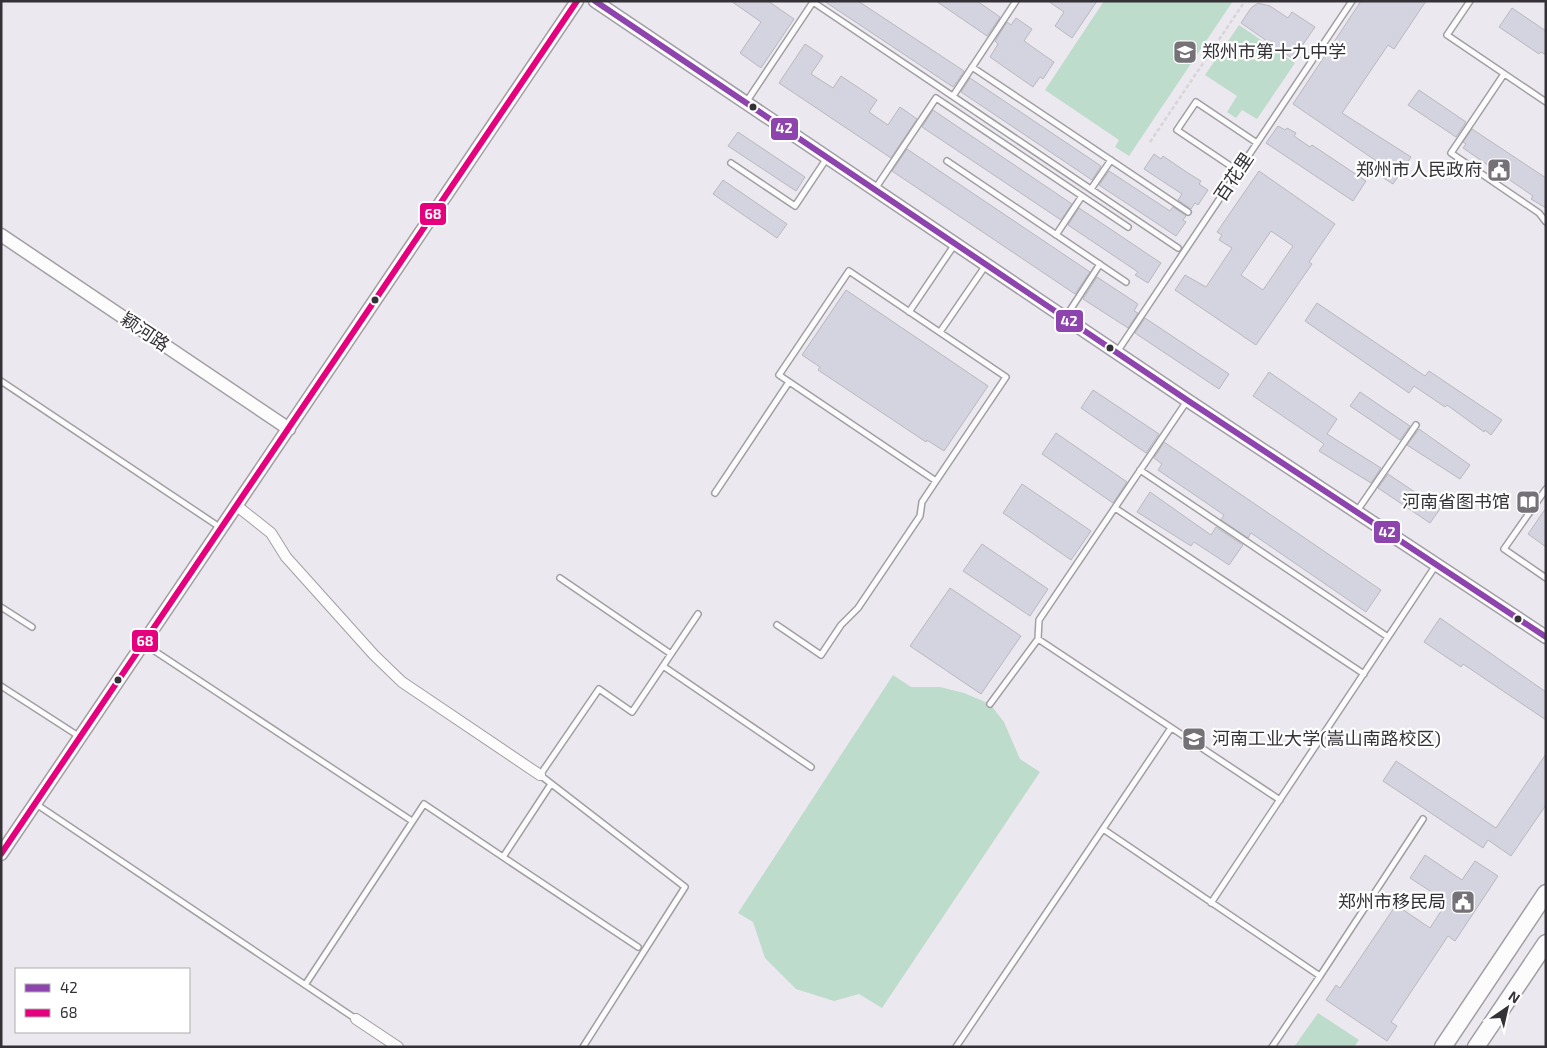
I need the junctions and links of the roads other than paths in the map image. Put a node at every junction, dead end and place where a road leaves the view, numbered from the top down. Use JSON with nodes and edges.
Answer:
{"nodes":[{"id":1,"x":577,"y":1,"type":"edge"},
{"id":2,"x":595,"y":1,"type":"edge"},
{"id":3,"x":1016,"y":1,"type":"edge"},
{"id":4,"x":1352,"y":1,"type":"edge"},
{"id":5,"x":1470,"y":1,"type":"edge"},
{"id":6,"x":972,"y":67,"type":"junction"},
{"id":7,"x":1504,"y":74,"type":"junction"},
{"id":8,"x":953,"y":96,"type":"junction"},
{"id":9,"x":1546,"y":102,"type":"edge"},
{"id":10,"x":746,"y":103,"type":"junction"},
{"id":11,"x":1257,"y":143,"type":"junction"},
{"id":12,"x":827,"y":158,"type":"junction"},
{"id":13,"x":1110,"y":160,"type":"junction"},
{"id":14,"x":947,"y":161,"type":"dead end"},
{"id":15,"x":731,"y":163,"type":"dead end"},
{"id":16,"x":1238,"y":171,"type":"junction"},
{"id":17,"x":1091,"y":189,"type":"junction"},
{"id":18,"x":874,"y":190,"type":"junction"},
{"id":19,"x":1082,"y":196,"type":"junction"},
{"id":20,"x":1188,"y":212,"type":"dead end"},
{"id":21,"x":1546,"y":222,"type":"edge"},
{"id":22,"x":1128,"y":227,"type":"dead end"},
{"id":23,"x":1,"y":235,"type":"edge"},
{"id":24,"x":1056,"y":235,"type":"junction"},
{"id":25,"x":955,"y":244,"type":"junction"},
{"id":26,"x":1178,"y":248,"type":"dead end"},
{"id":27,"x":1100,"y":264,"type":"junction"},
{"id":28,"x":986,"y":265,"type":"junction"},
{"id":29,"x":1126,"y":282,"type":"dead end"},
{"id":30,"x":909,"y":312,"type":"junction"},
{"id":31,"x":1064,"y":318,"type":"junction"},
{"id":32,"x":940,"y":332,"type":"junction"},
{"id":33,"x":1116,"y":352,"type":"junction"},
{"id":34,"x":1,"y":381,"type":"edge"},
{"id":35,"x":789,"y":382,"type":"junction"},
{"id":36,"x":1187,"y":400,"type":"junction"},
{"id":37,"x":1416,"y":425,"type":"dead end"},
{"id":38,"x":289,"y":429,"type":"junction"},
{"id":39,"x":1140,"y":470,"type":"junction"},
{"id":40,"x":936,"y":481,"type":"junction"},
{"id":41,"x":1546,"y":489,"type":"edge"},
{"id":42,"x":715,"y":493,"type":"dead end"},
{"id":43,"x":237,"y":506,"type":"junction"},
{"id":44,"x":1114,"y":508,"type":"junction"},
{"id":45,"x":1357,"y":512,"type":"junction"},
{"id":46,"x":222,"y":529,"type":"junction"},
{"id":47,"x":1436,"y":564,"type":"junction"},
{"id":48,"x":560,"y":578,"type":"dead end"},
{"id":49,"x":1546,"y":578,"type":"edge"},
{"id":50,"x":1,"y":606,"type":"edge"},
{"id":51,"x":698,"y":614,"type":"dead end"},
{"id":52,"x":777,"y":624,"type":"dead end"},
{"id":53,"x":32,"y":627,"type":"dead end"},
{"id":54,"x":1388,"y":637,"type":"junction"},
{"id":55,"x":1546,"y":637,"type":"edge"},
{"id":56,"x":1038,"y":639,"type":"junction"},
{"id":57,"x":144,"y":644,"type":"junction"},
{"id":58,"x":672,"y":654,"type":"junction"},
{"id":59,"x":663,"y":666,"type":"junction"},
{"id":60,"x":1364,"y":674,"type":"junction"},
{"id":61,"x":1,"y":686,"type":"edge"},
{"id":62,"x":990,"y":704,"type":"dead end"},
{"id":63,"x":1171,"y":728,"type":"junction"},
{"id":64,"x":80,"y":737,"type":"junction"},
{"id":65,"x":811,"y":767,"type":"dead end"},
{"id":66,"x":540,"y":775,"type":"junction"},
{"id":67,"x":551,"y":784,"type":"junction"},
{"id":68,"x":1280,"y":800,"type":"junction"},
{"id":69,"x":35,"y":804,"type":"junction"},
{"id":70,"x":1424,"y":819,"type":"dead end"},
{"id":71,"x":412,"y":822,"type":"junction"},
{"id":72,"x":1103,"y":829,"type":"junction"},
{"id":73,"x":1,"y":854,"type":"edge"},
{"id":74,"x":503,"y":857,"type":"junction"},
{"id":75,"x":1546,"y":893,"type":"edge"},
{"id":76,"x":1211,"y":903,"type":"junction"},
{"id":77,"x":1545,"y":946,"type":"edge"},
{"id":78,"x":638,"y":947,"type":"dead end"},
{"id":79,"x":1320,"y":976,"type":"junction"},
{"id":80,"x":305,"y":984,"type":"junction"},
{"id":81,"x":356,"y":1019,"type":"joint"},
{"id":82,"x":398,"y":1047,"type":"edge"},
{"id":83,"x":583,"y":1047,"type":"edge"},
{"id":84,"x":956,"y":1047,"type":"edge"},
{"id":85,"x":1272,"y":1047,"type":"edge"},
{"id":86,"x":1443,"y":1047,"type":"edge"},
{"id":87,"x":1476,"y":1047,"type":"edge"}],
"edges":[{"from":1,"to":38,"type":"street"},
{"from":2,"to":10,"type":"street"},
{"from":3,"to":6,"type":"lane"},
{"from":4,"to":11,"type":"lane","name":"百花里"},
{"from":5,"to":7,"type":"lane"},
{"from":6,"to":8,"type":"lane"},
{"from":6,"to":13,"type":"lane"},
{"from":7,"to":9,"type":"lane"},
{"from":7,"to":21,"type":"lane"},
{"from":8,"to":10,"type":"lane"},
{"from":8,"to":17,"type":"lane"},
{"from":10,"to":12,"type":"street"},
{"from":11,"to":16,"type":"lane","name":"百花里"},
{"from":11,"to":16,"type":"lane"},
{"from":12,"to":15,"type":"lane"},
{"from":12,"to":18,"type":"street"},
{"from":13,"to":17,"type":"lane"},
{"from":13,"to":20,"type":"lane"},
{"from":14,"to":24,"type":"lane"},
{"from":16,"to":33,"type":"lane","name":"百花里"},
{"from":17,"to":26,"type":"lane"},
{"from":18,"to":19,"type":"lane"},
{"from":18,"to":25,"type":"street"},
{"from":19,"to":22,"type":"lane"},
{"from":19,"to":24,"type":"lane"},
{"from":23,"to":38,"type":"street","name":"颖河路"},
{"from":24,"to":27,"type":"lane"},
{"from":25,"to":28,"type":"street"},
{"from":25,"to":30,"type":"lane"},
{"from":27,"to":29,"type":"lane"},
{"from":27,"to":31,"type":"lane"},
{"from":28,"to":31,"type":"street"},
{"from":28,"to":32,"type":"lane"},
{"from":30,"to":32,"type":"lane"},
{"from":30,"to":35,"type":"lane"},
{"from":31,"to":33,"type":"street"},
{"from":32,"to":40,"type":"lane"},
{"from":33,"to":36,"type":"street"},
{"from":34,"to":46,"type":"lane"},
{"from":35,"to":40,"type":"lane"},
{"from":35,"to":42,"type":"lane"},
{"from":36,"to":39,"type":"lane"},
{"from":36,"to":45,"type":"street"},
{"from":37,"to":45,"type":"lane"},
{"from":38,"to":43,"type":"street"},
{"from":39,"to":44,"type":"lane"},
{"from":39,"to":54,"type":"lane"},
{"from":40,"to":52,"type":"lane"},
{"from":41,"to":49,"type":"lane"},
{"from":43,"to":46,"type":"street"},
{"from":43,"to":66,"type":"street"},
{"from":44,"to":56,"type":"lane"},
{"from":44,"to":60,"type":"lane"},
{"from":45,"to":47,"type":"street"},
{"from":46,"to":57,"type":"street"},
{"from":47,"to":54,"type":"lane"},
{"from":47,"to":55,"type":"street"},
{"from":48,"to":58,"type":"lane"},
{"from":50,"to":53,"type":"lane"},
{"from":51,"to":58,"type":"lane"},
{"from":54,"to":60,"type":"lane"},
{"from":56,"to":62,"type":"lane"},
{"from":56,"to":63,"type":"lane"},
{"from":57,"to":64,"type":"street"},
{"from":57,"to":71,"type":"lane"},
{"from":58,"to":59,"type":"lane"},
{"from":59,"to":65,"type":"lane"},
{"from":59,"to":66,"type":"lane"},
{"from":60,"to":68,"type":"lane"},
{"from":61,"to":64,"type":"lane"},
{"from":63,"to":68,"type":"lane"},
{"from":63,"to":72,"type":"lane"},
{"from":64,"to":69,"type":"street"},
{"from":66,"to":67,"type":"lane"},
{"from":67,"to":74,"type":"lane"},
{"from":67,"to":83,"type":"lane"},
{"from":68,"to":76,"type":"lane"},
{"from":69,"to":73,"type":"street"},
{"from":69,"to":80,"type":"lane"},
{"from":70,"to":79,"type":"lane"},
{"from":71,"to":74,"type":"lane"},
{"from":71,"to":80,"type":"lane"},
{"from":72,"to":76,"type":"lane"},
{"from":72,"to":84,"type":"lane"},
{"from":74,"to":78,"type":"lane"},
{"from":75,"to":86,"type":"main road"},
{"from":76,"to":79,"type":"lane"},
{"from":77,"to":87,"type":"main road"},
{"from":79,"to":85,"type":"lane"},
{"from":80,"to":81,"type":"lane"},
{"from":81,"to":82,"type":"street"}]}
